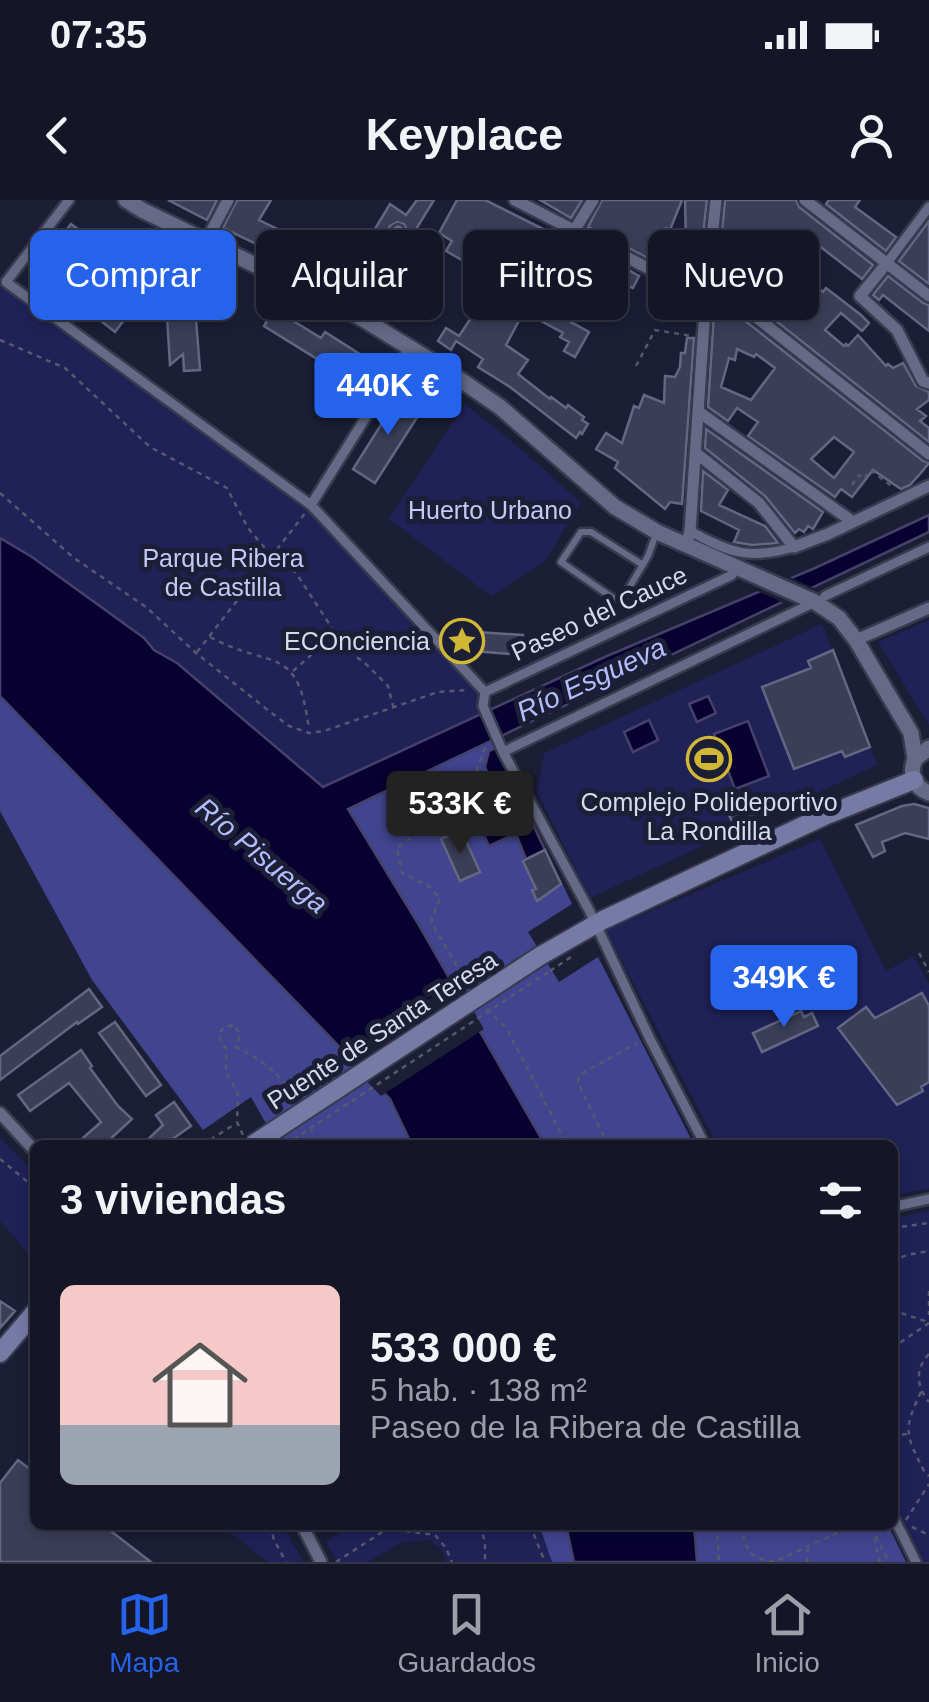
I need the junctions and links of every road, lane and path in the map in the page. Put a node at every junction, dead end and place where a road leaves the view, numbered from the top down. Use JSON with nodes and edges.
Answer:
{"nodes":[{"id":1,"x":69,"y":200,"type":"edge"},
{"id":2,"x":126,"y":200,"type":"edge"},
{"id":3,"x":228,"y":200,"type":"edge"},
{"id":4,"x":515,"y":200,"type":"edge"},
{"id":5,"x":592,"y":200,"type":"edge"},
{"id":6,"x":716,"y":200,"type":"edge"},
{"id":7,"x":805,"y":200,"type":"edge"},
{"id":8,"x":929,"y":207,"type":"edge"},
{"id":9,"x":185,"y":230,"type":"edge"},
{"id":10,"x":212,"y":230,"type":"edge"},
{"id":11,"x":572,"y":230,"type":"edge"},
{"id":12,"x":575,"y":230,"type":"edge"},
{"id":13,"x":713,"y":230,"type":"edge"},
{"id":14,"x":886,"y":263,"type":"junction"},
{"id":15,"x":3,"y":280,"type":"edge"},
{"id":16,"x":929,"y":296,"type":"edge"},
{"id":17,"x":363,"y":320,"type":"edge"},
{"id":18,"x":705,"y":320,"type":"edge"},
{"id":19,"x":761,"y":320,"type":"edge"},
{"id":20,"x":704,"y":338,"type":"junction"},
{"id":21,"x":0,"y":340,"type":"edge"},
{"id":22,"x":409,"y":348,"type":"junction"},
{"id":23,"x":636,"y":366,"type":"dead end"},
{"id":24,"x":926,"y":382,"type":"edge"},
{"id":25,"x":699,"y":412,"type":"junction"},
{"id":26,"x":696,"y":453,"type":"junction"},
{"id":27,"x":929,"y":454,"type":"edge"},
{"id":28,"x":852,"y":485,"type":"dead end"},
{"id":29,"x":929,"y":486,"type":"edge"},
{"id":30,"x":0,"y":493,"type":"edge"},
{"id":31,"x":906,"y":497,"type":"junction"},
{"id":32,"x":311,"y":505,"type":"junction"},
{"id":33,"x":854,"y":522,"type":"junction"},
{"id":34,"x":657,"y":532,"type":"junction"},
{"id":35,"x":688,"y":538,"type":"junction"},
{"id":36,"x":794,"y":547,"type":"junction"},
{"id":37,"x":929,"y":548,"type":"edge"},
{"id":38,"x":274,"y":553,"type":"junction"},
{"id":39,"x":642,"y":566,"type":"junction"},
{"id":40,"x":732,"y":575,"type":"dead end"},
{"id":41,"x":820,"y":599,"type":"junction"},
{"id":42,"x":929,"y":608,"type":"edge"},
{"id":43,"x":330,"y":627,"type":"junction"},
{"id":44,"x":209,"y":636,"type":"junction"},
{"id":45,"x":856,"y":640,"type":"junction"},
{"id":46,"x":196,"y":653,"type":"junction"},
{"id":47,"x":292,"y":672,"type":"junction"},
{"id":48,"x":484,"y":692,"type":"junction"},
{"id":49,"x":393,"y":708,"type":"junction"},
{"id":50,"x":309,"y":733,"type":"junction"},
{"id":51,"x":911,"y":733,"type":"junction"},
{"id":52,"x":500,"y":746,"type":"junction"},
{"id":53,"x":929,"y":748,"type":"edge"},
{"id":54,"x":915,"y":758,"type":"junction"},
{"id":55,"x":921,"y":777,"type":"edge"},
{"id":56,"x":929,"y":793,"type":"edge"},
{"id":57,"x":595,"y":923,"type":"junction"},
{"id":58,"x":919,"y":953,"type":"dead end"},
{"id":59,"x":929,"y":958,"type":"edge"},
{"id":60,"x":924,"y":961,"type":"junction"},
{"id":61,"x":545,"y":964,"type":"junction"},
{"id":62,"x":929,"y":972,"type":"edge"},
{"id":63,"x":471,"y":988,"type":"dead end"},
{"id":64,"x":480,"y":1003,"type":"dead end"},
{"id":65,"x":649,"y":1037,"type":"junction"},
{"id":66,"x":301,"y":1105,"type":"dead end"},
{"id":67,"x":0,"y":1113,"type":"edge"},
{"id":68,"x":311,"y":1119,"type":"dead end"},
{"id":69,"x":237,"y":1122,"type":"junction"},
{"id":70,"x":210,"y":1140,"type":"edge"},
{"id":71,"x":247,"y":1140,"type":"edge"},
{"id":72,"x":258,"y":1140,"type":"edge"},
{"id":73,"x":293,"y":1140,"type":"edge"},
{"id":74,"x":313,"y":1140,"type":"edge"},
{"id":75,"x":564,"y":1140,"type":"edge"},
{"id":76,"x":606,"y":1140,"type":"edge"},
{"id":77,"x":703,"y":1140,"type":"edge"},
{"id":78,"x":30,"y":1146,"type":"edge"},
{"id":79,"x":0,"y":1158,"type":"edge"},
{"id":80,"x":30,"y":1184,"type":"edge"},
{"id":81,"x":929,"y":1199,"type":"edge"},
{"id":82,"x":898,"y":1205,"type":"edge"},
{"id":83,"x":929,"y":1223,"type":"edge"},
{"id":84,"x":898,"y":1227,"type":"edge"},
{"id":85,"x":929,"y":1250,"type":"edge"},
{"id":86,"x":898,"y":1259,"type":"edge"},
{"id":87,"x":929,"y":1291,"type":"edge"},
{"id":88,"x":898,"y":1312,"type":"edge"},
{"id":89,"x":929,"y":1315,"type":"edge"},
{"id":90,"x":30,"y":1318,"type":"edge"},
{"id":91,"x":929,"y":1322,"type":"edge"},
{"id":92,"x":898,"y":1344,"type":"edge"},
{"id":93,"x":0,"y":1353,"type":"edge"},
{"id":94,"x":929,"y":1354,"type":"edge"},
{"id":95,"x":922,"y":1392,"type":"junction"},
{"id":96,"x":929,"y":1402,"type":"edge"},
{"id":97,"x":908,"y":1434,"type":"junction"},
{"id":98,"x":898,"y":1435,"type":"edge"},
{"id":99,"x":929,"y":1476,"type":"edge"},
{"id":100,"x":929,"y":1484,"type":"edge"},
{"id":101,"x":904,"y":1523,"type":"dead end"},
{"id":102,"x":898,"y":1526,"type":"edge"},
{"id":103,"x":271,"y":1530,"type":"edge"},
{"id":104,"x":305,"y":1530,"type":"edge"},
{"id":105,"x":384,"y":1530,"type":"edge"},
{"id":106,"x":410,"y":1530,"type":"edge"},
{"id":107,"x":481,"y":1530,"type":"edge"},
{"id":108,"x":532,"y":1530,"type":"edge"},
{"id":109,"x":716,"y":1530,"type":"edge"},
{"id":110,"x":743,"y":1530,"type":"edge"},
{"id":111,"x":843,"y":1530,"type":"edge"},
{"id":112,"x":873,"y":1530,"type":"edge"},
{"id":113,"x":873,"y":1530,"type":"edge"},
{"id":114,"x":808,"y":1546,"type":"junction"},
{"id":115,"x":771,"y":1561,"type":"edge"},
{"id":116,"x":286,"y":1562,"type":"edge"},
{"id":117,"x":321,"y":1562,"type":"edge"},
{"id":118,"x":336,"y":1562,"type":"edge"},
{"id":119,"x":452,"y":1562,"type":"edge"},
{"id":120,"x":485,"y":1562,"type":"edge"},
{"id":121,"x":545,"y":1562,"type":"edge"},
{"id":122,"x":719,"y":1562,"type":"edge"},
{"id":123,"x":806,"y":1562,"type":"edge"},
{"id":124,"x":880,"y":1562,"type":"edge"},
{"id":125,"x":889,"y":1562,"type":"edge"},
{"id":126,"x":916,"y":1562,"type":"edge"}],
"edges":[{"from":1,"to":15,"type":"street"},
{"from":2,"to":9,"type":"street"},
{"from":3,"to":10,"type":"street"},
{"from":4,"to":11,"type":"street"},
{"from":5,"to":12,"type":"street"},
{"from":6,"to":13,"type":"street"},
{"from":7,"to":14,"type":"street"},
{"from":8,"to":14,"type":"street"},
{"from":14,"to":16,"type":"street"},
{"from":14,"to":24,"type":"street"},
{"from":15,"to":32,"type":"street"},
{"from":17,"to":22,"type":"street"},
{"from":18,"to":20,"type":"street"},
{"from":19,"to":27,"type":"street"},
{"from":20,"to":23,"type":"path"},
{"from":20,"to":25,"type":"street"},
{"from":21,"to":38,"type":"path"},
{"from":22,"to":32,"type":"street"},
{"from":22,"to":34,"type":"street"},
{"from":25,"to":26,"type":"street"},
{"from":25,"to":33,"type":"street"},
{"from":26,"to":35,"type":"street"},
{"from":26,"to":36,"type":"street"},
{"from":28,"to":31,"type":"path"},
{"from":29,"to":31,"type":"street"},
{"from":30,"to":46,"type":"path"},
{"from":31,"to":33,"type":"street"},
{"from":32,"to":38,"type":"path"},
{"from":32,"to":48,"type":"street"},
{"from":33,"to":36,"type":"street"},
{"from":34,"to":35,"type":"street"},
{"from":34,"to":39,"type":"lane"},
{"from":35,"to":36,"type":"street"},
{"from":35,"to":41,"type":"street"},
{"from":37,"to":41,"type":"street"},
{"from":38,"to":43,"type":"path"},
{"from":38,"to":44,"type":"path"},
{"from":39,"to":39,"type":"lane"},
{"from":40,"to":48,"type":"street","name":"Paseo del Cauce"},
{"from":41,"to":45,"type":"street"},
{"from":41,"to":52,"type":"street"},
{"from":42,"to":45,"type":"street"},
{"from":43,"to":47,"type":"path"},
{"from":43,"to":49,"type":"path"},
{"from":44,"to":46,"type":"path"},
{"from":44,"to":47,"type":"path"},
{"from":45,"to":51,"type":"street"},
{"from":46,"to":50,"type":"path"},
{"from":47,"to":50,"type":"path"},
{"from":48,"to":49,"type":"path"},
{"from":48,"to":52,"type":"street"},
{"from":49,"to":50,"type":"path"},
{"from":51,"to":53,"type":"street"},
{"from":51,"to":54,"type":"street"},
{"from":52,"to":57,"type":"street"},
{"from":52,"to":63,"type":"path"},
{"from":53,"to":54,"type":"street"},
{"from":54,"to":55,"type":"street"},
{"from":55,"to":56,"type":"street"},
{"from":55,"to":57,"type":"main road","name":"Puente de Santa Teresa"},
{"from":57,"to":61,"type":"main road","name":"Puente de Santa Teresa"},
{"from":57,"to":65,"type":"street"},
{"from":58,"to":60,"type":"path"},
{"from":59,"to":60,"type":"path"},
{"from":60,"to":62,"type":"path"},
{"from":61,"to":72,"type":"main road","name":"Puente de Santa Teresa","bridge":true},
{"from":61,"to":73,"type":"path","bridge":true},
{"from":64,"to":75,"type":"path"},
{"from":65,"to":76,"type":"path"},
{"from":65,"to":77,"type":"street"},
{"from":66,"to":69,"type":"path"},
{"from":67,"to":78,"type":"street"},
{"from":68,"to":74,"type":"path"},
{"from":69,"to":70,"type":"path"},
{"from":69,"to":71,"type":"path"},
{"from":79,"to":80,"type":"path"},
{"from":81,"to":82,"type":"street"},
{"from":83,"to":84,"type":"path"},
{"from":85,"to":86,"type":"path"},
{"from":87,"to":89,"type":"path"},
{"from":88,"to":91,"type":"path"},
{"from":90,"to":93,"type":"main road"},
{"from":91,"to":92,"type":"path"},
{"from":94,"to":95,"type":"path"},
{"from":95,"to":96,"type":"path"},
{"from":95,"to":97,"type":"path"},
{"from":97,"to":98,"type":"path"},
{"from":97,"to":99,"type":"path"},
{"from":100,"to":101,"type":"path"},
{"from":102,"to":126,"type":"street"},
{"from":103,"to":116,"type":"path"},
{"from":104,"to":117,"type":"street"},
{"from":105,"to":118,"type":"path"},
{"from":106,"to":119,"type":"path"},
{"from":107,"to":120,"type":"path"},
{"from":108,"to":121,"type":"path"},
{"from":109,"to":122,"type":"path"},
{"from":110,"to":115,"type":"path"},
{"from":111,"to":114,"type":"path"},
{"from":112,"to":124,"type":"path"},
{"from":113,"to":125,"type":"path"},
{"from":114,"to":115,"type":"path"},
{"from":114,"to":123,"type":"path"}]}
